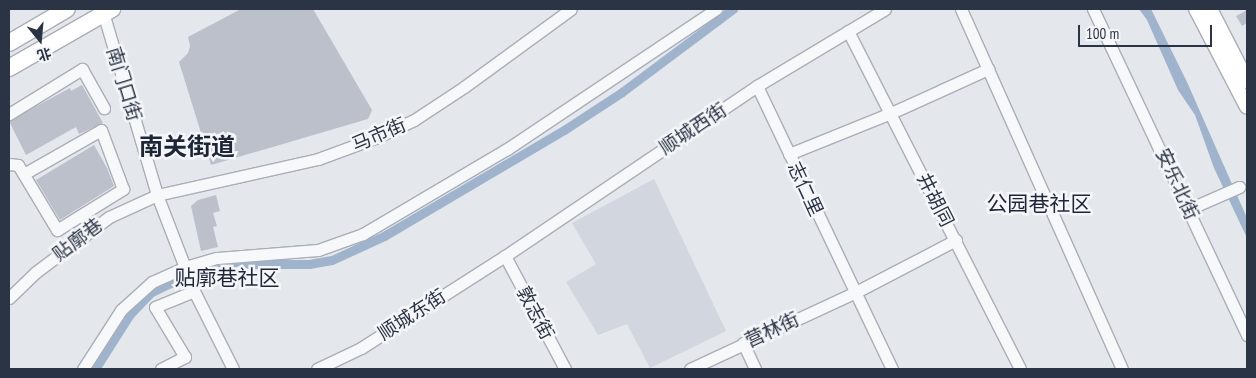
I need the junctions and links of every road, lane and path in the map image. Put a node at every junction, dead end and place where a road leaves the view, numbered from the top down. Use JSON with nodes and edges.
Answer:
{"nodes":[{"id":1,"x":67,"y":9,"type":"edge"},
{"id":2,"x":571,"y":9,"type":"edge"},
{"id":3,"x":716,"y":9,"type":"edge"},
{"id":4,"x":885,"y":9,"type":"edge"},
{"id":5,"x":961,"y":9,"type":"edge"},
{"id":6,"x":1093,"y":9,"type":"edge"},
{"id":7,"x":1196,"y":9,"type":"edge"},
{"id":8,"x":1210,"y":9,"type":"edge"},
{"id":9,"x":106,"y":10,"type":"edge"},
{"id":10,"x":848,"y":31,"type":"junction"},
{"id":11,"x":9,"y":43,"type":"edge"},
{"id":12,"x":9,"y":68,"type":"edge"},
{"id":13,"x":988,"y":68,"type":"junction"},
{"id":14,"x":1247,"y":81,"type":"edge"},
{"id":15,"x":757,"y":86,"type":"junction"},
{"id":16,"x":104,"y":108,"type":"dead end"},
{"id":17,"x":1247,"y":108,"type":"edge"},
{"id":18,"x":891,"y":113,"type":"junction"},
{"id":19,"x":9,"y":114,"type":"edge"},
{"id":20,"x":789,"y":154,"type":"junction"},
{"id":21,"x":9,"y":164,"type":"edge"},
{"id":22,"x":24,"y":174,"type":"junction"},
{"id":23,"x":1239,"y":187,"type":"dead end"},
{"id":24,"x":157,"y":195,"type":"junction"},
{"id":25,"x":1189,"y":209,"type":"junction"},
{"id":26,"x":956,"y":240,"type":"junction"},
{"id":27,"x":505,"y":256,"type":"junction"},
{"id":28,"x":184,"y":267,"type":"junction"},
{"id":29,"x":194,"y":291,"type":"junction"},
{"id":30,"x":854,"y":292,"type":"junction"},
{"id":31,"x":9,"y":298,"type":"edge"},
{"id":32,"x":1247,"y":335,"type":"edge"},
{"id":33,"x":743,"y":343,"type":"junction"},
{"id":34,"x":84,"y":369,"type":"edge"},
{"id":35,"x":161,"y":369,"type":"edge"},
{"id":36,"x":233,"y":369,"type":"edge"},
{"id":37,"x":317,"y":369,"type":"edge"},
{"id":38,"x":565,"y":369,"type":"edge"},
{"id":39,"x":690,"y":369,"type":"edge"},
{"id":40,"x":755,"y":369,"type":"edge"},
{"id":41,"x":892,"y":369,"type":"edge"},
{"id":42,"x":1020,"y":369,"type":"edge"},
{"id":43,"x":1122,"y":369,"type":"edge"}],
"edges":[{"from":1,"to":11,"type":"highway"},
{"from":2,"to":24,"type":"street","name":"马市街"},
{"from":3,"to":28,"type":"street"},
{"from":4,"to":10,"type":"street","name":"顺城西街"},
{"from":5,"to":13,"type":"street"},
{"from":6,"to":25,"type":"street","name":"安乐北街"},
{"from":7,"to":17,"type":"main road"},
{"from":8,"to":14,"type":"main road"},
{"from":9,"to":12,"type":"highway"},
{"from":9,"to":24,"type":"street","name":"南门口街"},
{"from":10,"to":15,"type":"street","name":"顺城西街"},
{"from":10,"to":18,"type":"street","name":"井胡同"},
{"from":13,"to":18,"type":"street"},
{"from":13,"to":43,"type":"street"},
{"from":15,"to":20,"type":"street","name":"志仁里"},
{"from":15,"to":27,"type":"street","name":"顺城西街"},
{"from":16,"to":19,"type":"street"},
{"from":18,"to":20,"type":"street"},
{"from":18,"to":26,"type":"street","name":"井胡同"},
{"from":20,"to":30,"type":"street","name":"志仁里"},
{"from":21,"to":22,"type":"street"},
{"from":22,"to":22,"type":"street"},
{"from":23,"to":25,"type":"street"},
{"from":24,"to":28,"type":"street","name":"南门口街"},
{"from":24,"to":31,"type":"street","name":"贴廓巷"},
{"from":25,"to":32,"type":"street","name":"安乐北街"},
{"from":26,"to":30,"type":"street","name":"营林街"},
{"from":26,"to":42,"type":"street","name":"井胡同"},
{"from":27,"to":37,"type":"street","name":"顺城东街"},
{"from":27,"to":38,"type":"street","name":"敦志街"},
{"from":28,"to":29,"type":"street","name":"南门口街"},
{"from":28,"to":34,"type":"street"},
{"from":29,"to":35,"type":"street"},
{"from":29,"to":36,"type":"street","name":"南门口街"},
{"from":30,"to":33,"type":"street","name":"营林街"},
{"from":30,"to":41,"type":"street","name":"志仁里"},
{"from":33,"to":39,"type":"street","name":"营林街"},
{"from":33,"to":40,"type":"street"}]}
